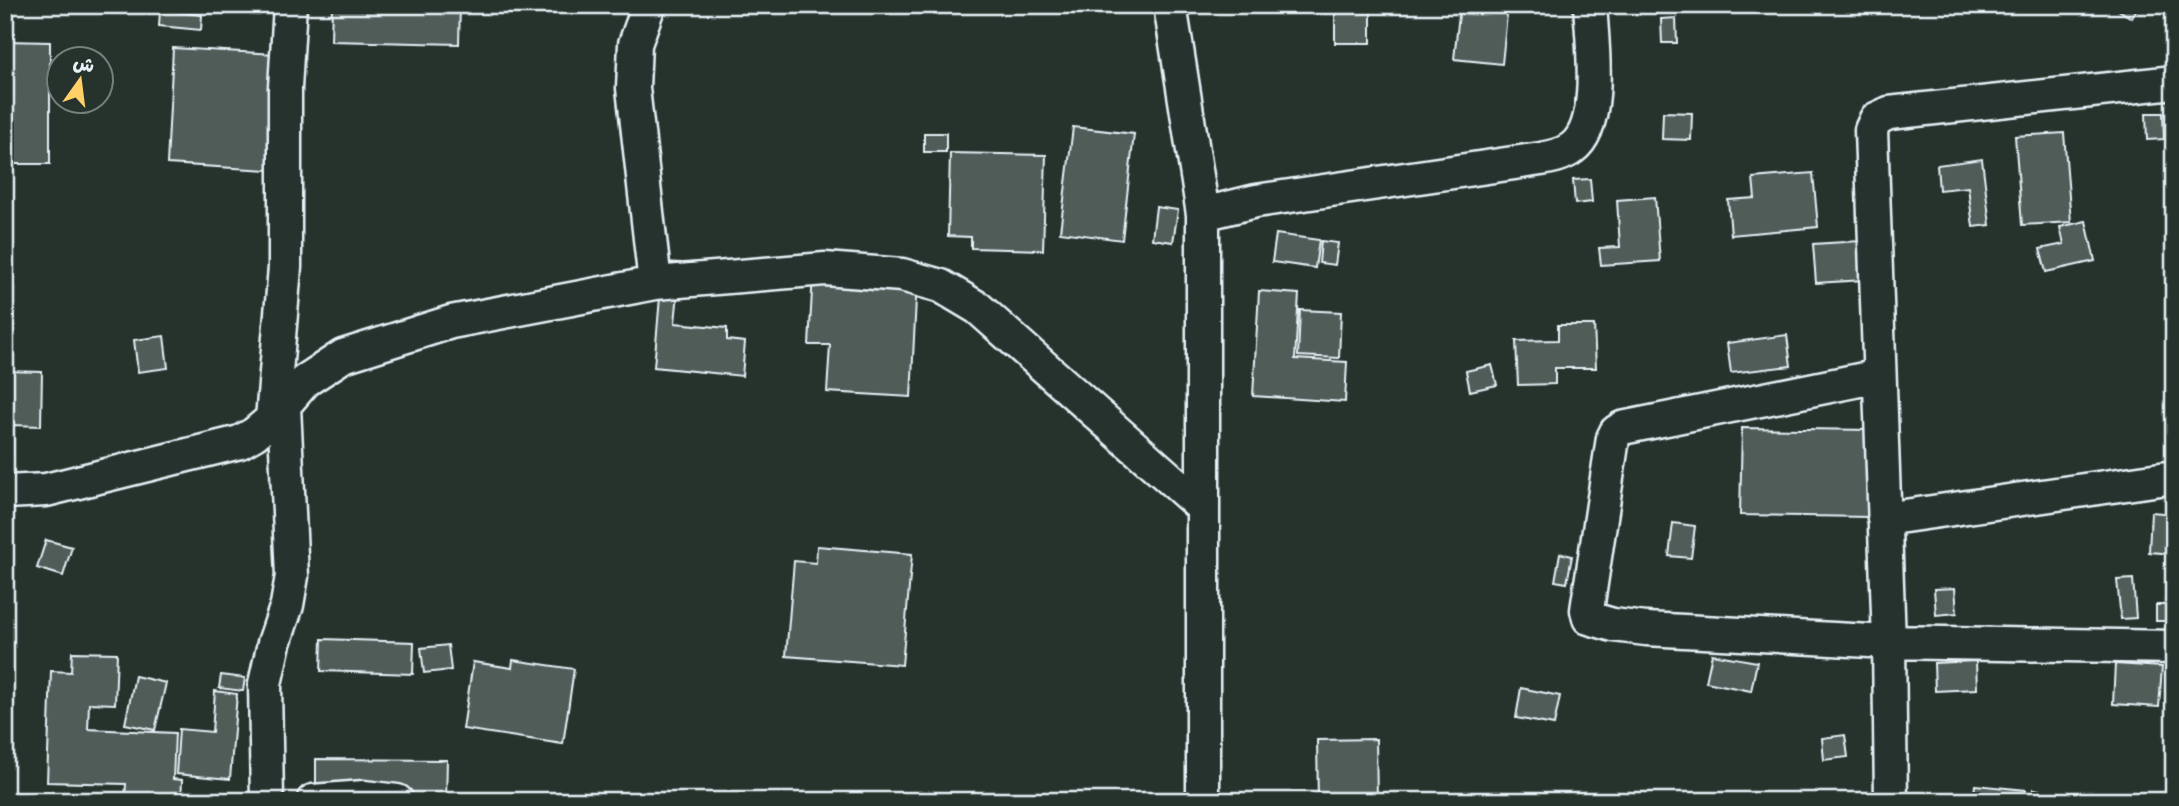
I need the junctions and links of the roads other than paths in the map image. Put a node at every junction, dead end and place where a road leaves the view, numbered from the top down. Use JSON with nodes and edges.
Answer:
{"nodes":[{"id":1,"x":290,"y":5,"type":"edge"},
{"id":2,"x":649,"y":5,"type":"edge"},
{"id":3,"x":1170,"y":5,"type":"edge"},
{"id":4,"x":1590,"y":5,"type":"edge"},
{"id":5,"x":2174,"y":82,"type":"edge"},
{"id":6,"x":1203,"y":214,"type":"junction"},
{"id":7,"x":655,"y":283,"type":"junction"},
{"id":8,"x":1879,"y":376,"type":"junction"},
{"id":9,"x":278,"y":412,"type":"junction"},
{"id":10,"x":2174,"y":477,"type":"edge"},
{"id":11,"x":5,"y":492,"type":"edge"},
{"id":12,"x":1203,"y":508,"type":"junction"},
{"id":13,"x":1884,"y":519,"type":"junction"},
{"id":14,"x":1889,"y":642,"type":"junction"},
{"id":15,"x":2174,"y":647,"type":"edge"},
{"id":16,"x":267,"y":801,"type":"edge"},
{"id":17,"x":313,"y":801,"type":"edge"},
{"id":18,"x":397,"y":801,"type":"edge"},
{"id":19,"x":1203,"y":801,"type":"edge"},
{"id":20,"x":1891,"y":801,"type":"edge"}],
"edges":[{"from":1,"to":9,"type":"street"},
{"from":2,"to":7,"type":"street"},
{"from":3,"to":6,"type":"street"},
{"from":4,"to":6,"type":"street"},
{"from":5,"to":8,"type":"street"},
{"from":6,"to":12,"type":"street"},
{"from":7,"to":9,"type":"street"},
{"from":7,"to":12,"type":"street"},
{"from":8,"to":13,"type":"street"},
{"from":8,"to":14,"type":"street"},
{"from":9,"to":11,"type":"street"},
{"from":9,"to":16,"type":"street"},
{"from":10,"to":13,"type":"street"},
{"from":12,"to":19,"type":"street"},
{"from":13,"to":14,"type":"street"},
{"from":14,"to":15,"type":"street"},
{"from":14,"to":20,"type":"street"},
{"from":17,"to":18,"type":"street"}]}
